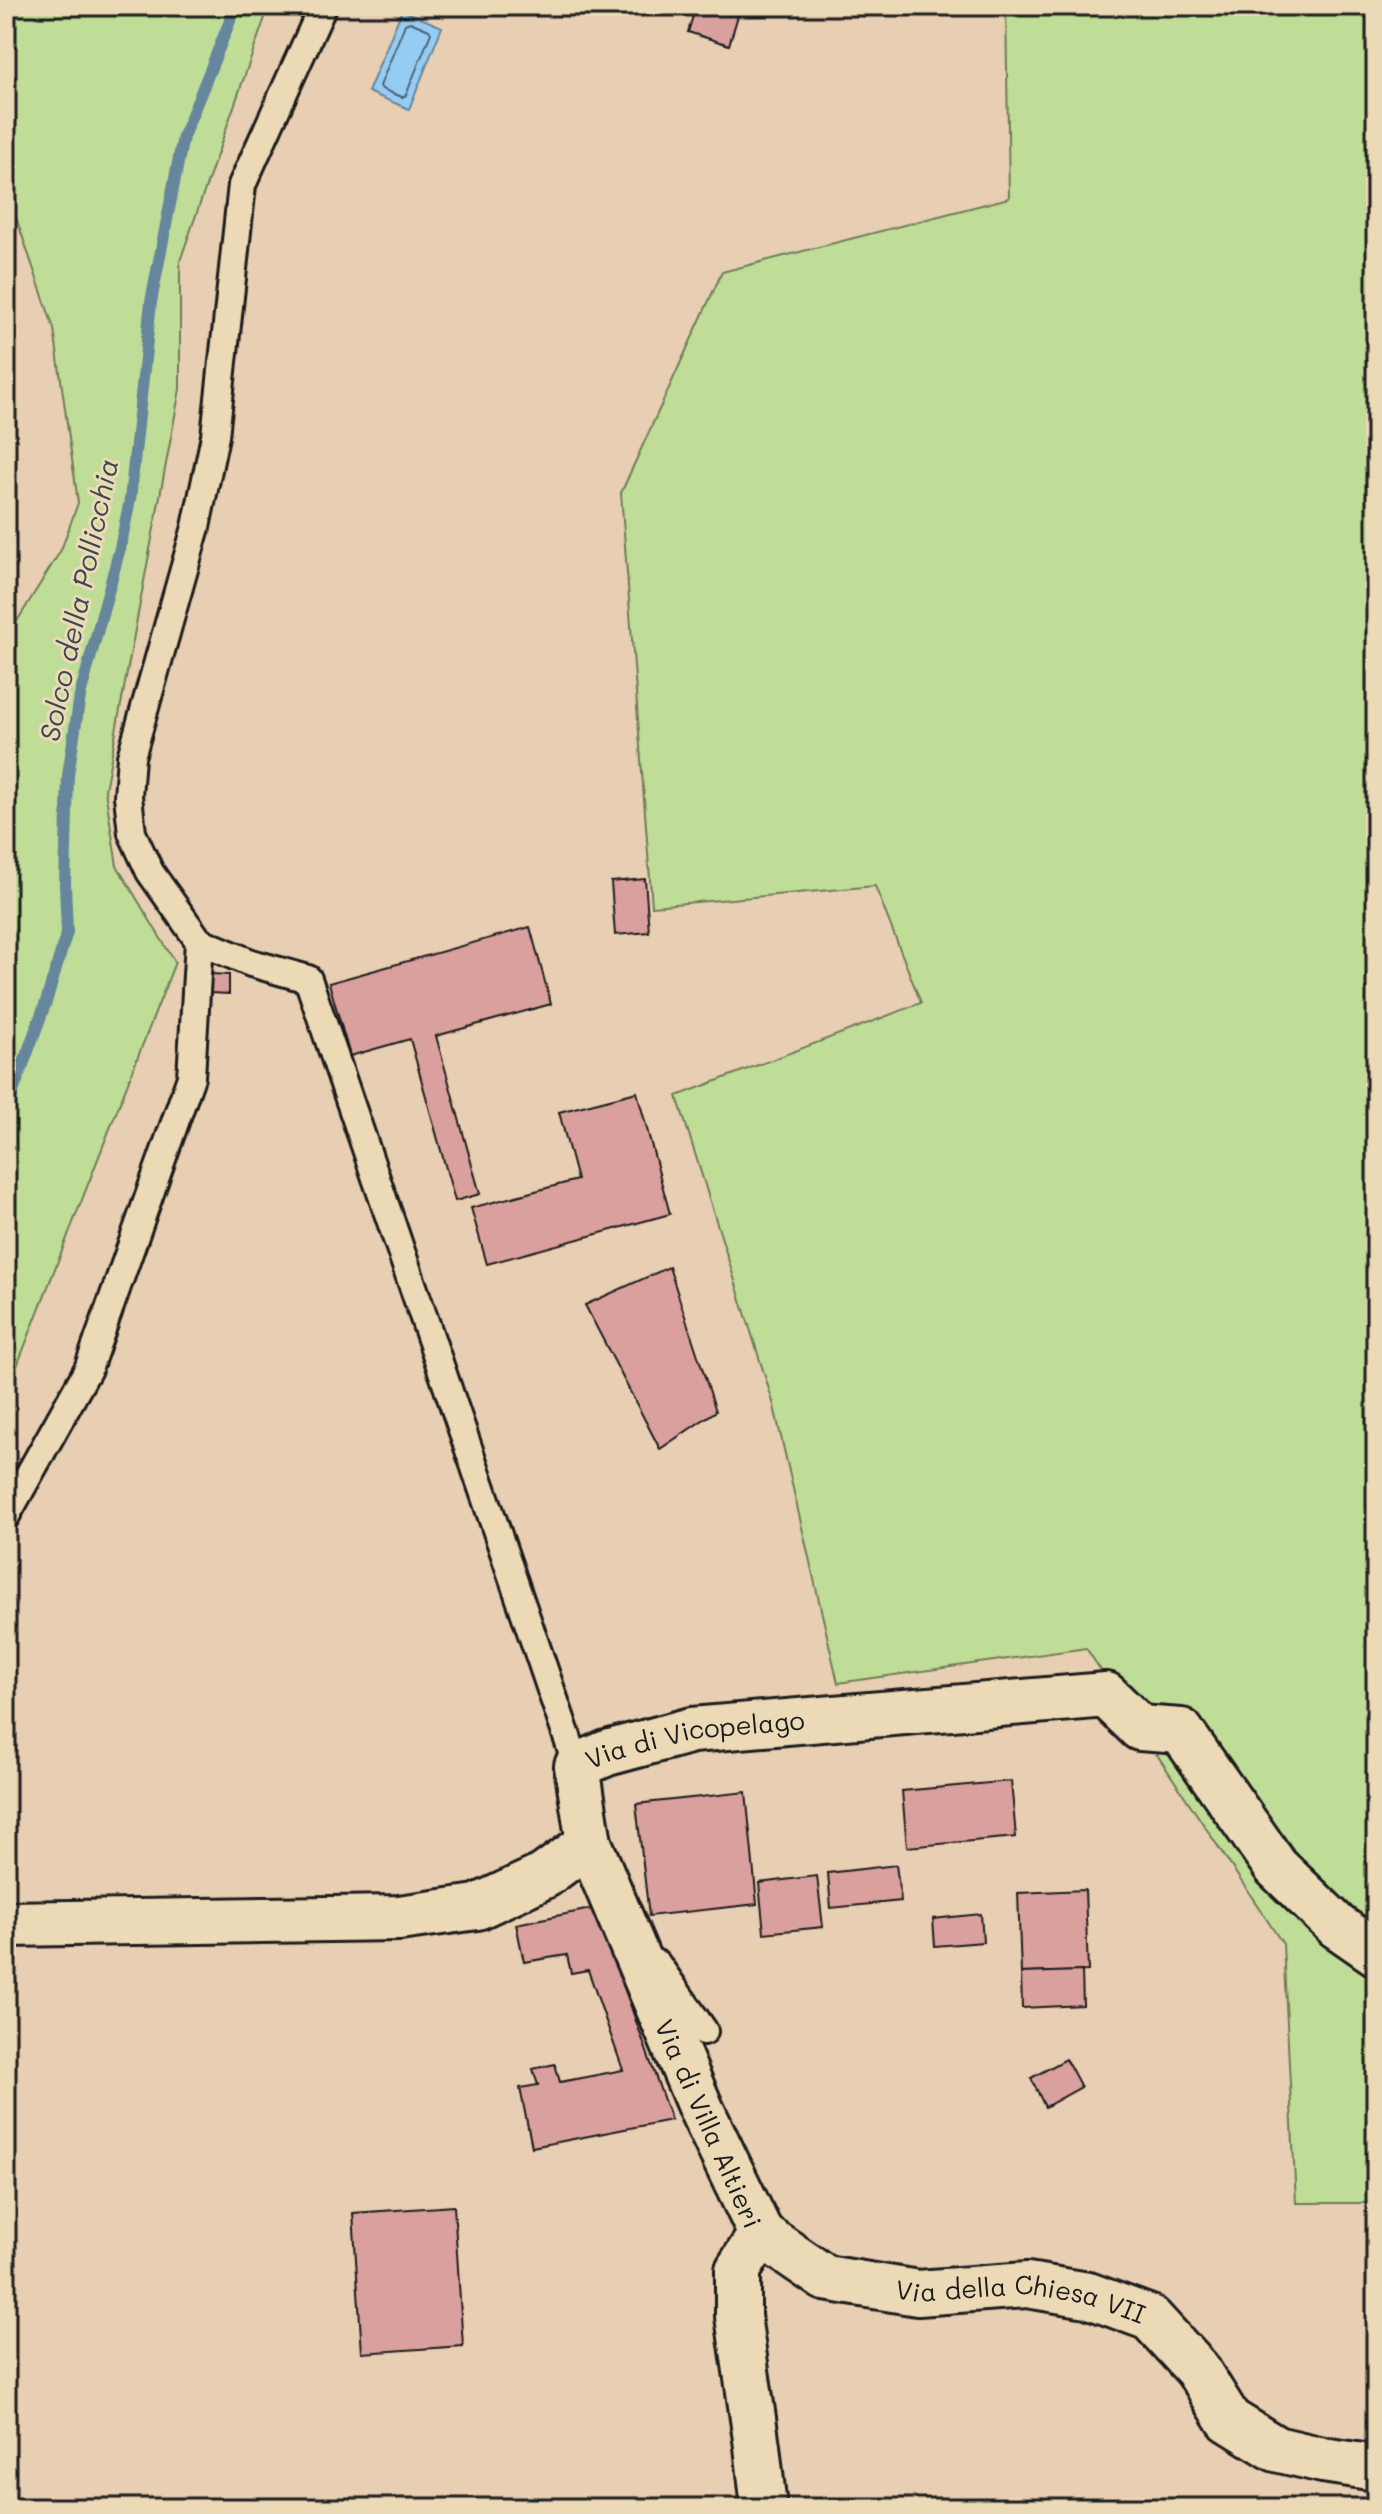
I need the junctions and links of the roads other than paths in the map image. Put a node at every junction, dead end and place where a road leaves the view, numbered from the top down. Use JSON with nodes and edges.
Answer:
{"nodes":[{"id":1,"x":323,"y":6,"type":"edge"},
{"id":2,"x":199,"y":941,"type":"junction"},
{"id":3,"x":6,"y":1516,"type":"edge"},
{"id":4,"x":577,"y":1766,"type":"junction"},
{"id":5,"x":589,"y":1843,"type":"junction"},
{"id":6,"x":6,"y":1924,"type":"edge"},
{"id":7,"x":1376,"y":1953,"type":"edge"},
{"id":8,"x":634,"y":1955,"type":"junction"},
{"id":9,"x":704,"y":2031,"type":"dead end"},
{"id":10,"x":761,"y":2234,"type":"junction"},
{"id":11,"x":1376,"y":2468,"type":"edge"},
{"id":12,"x":764,"y":2508,"type":"edge"}],
"edges":[{"from":1,"to":2,"type":"lane"},
{"from":2,"to":3,"type":"lane"},
{"from":2,"to":4,"type":"lane"},
{"from":4,"to":5,"type":"street","name":"Via di Vicopelago"},
{"from":4,"to":7,"type":"street","name":"Via di Vicopelago"},
{"from":5,"to":6,"type":"street"},
{"from":5,"to":8,"type":"street","name":"Via di Villa Altieri"},
{"from":8,"to":9,"type":"lane"},
{"from":8,"to":10,"type":"street","name":"Via di Villa Altieri"},
{"from":10,"to":11,"type":"street","name":"Via della Chiesa VII"},
{"from":10,"to":12,"type":"street","name":"Via di Villa Altieri"}]}
